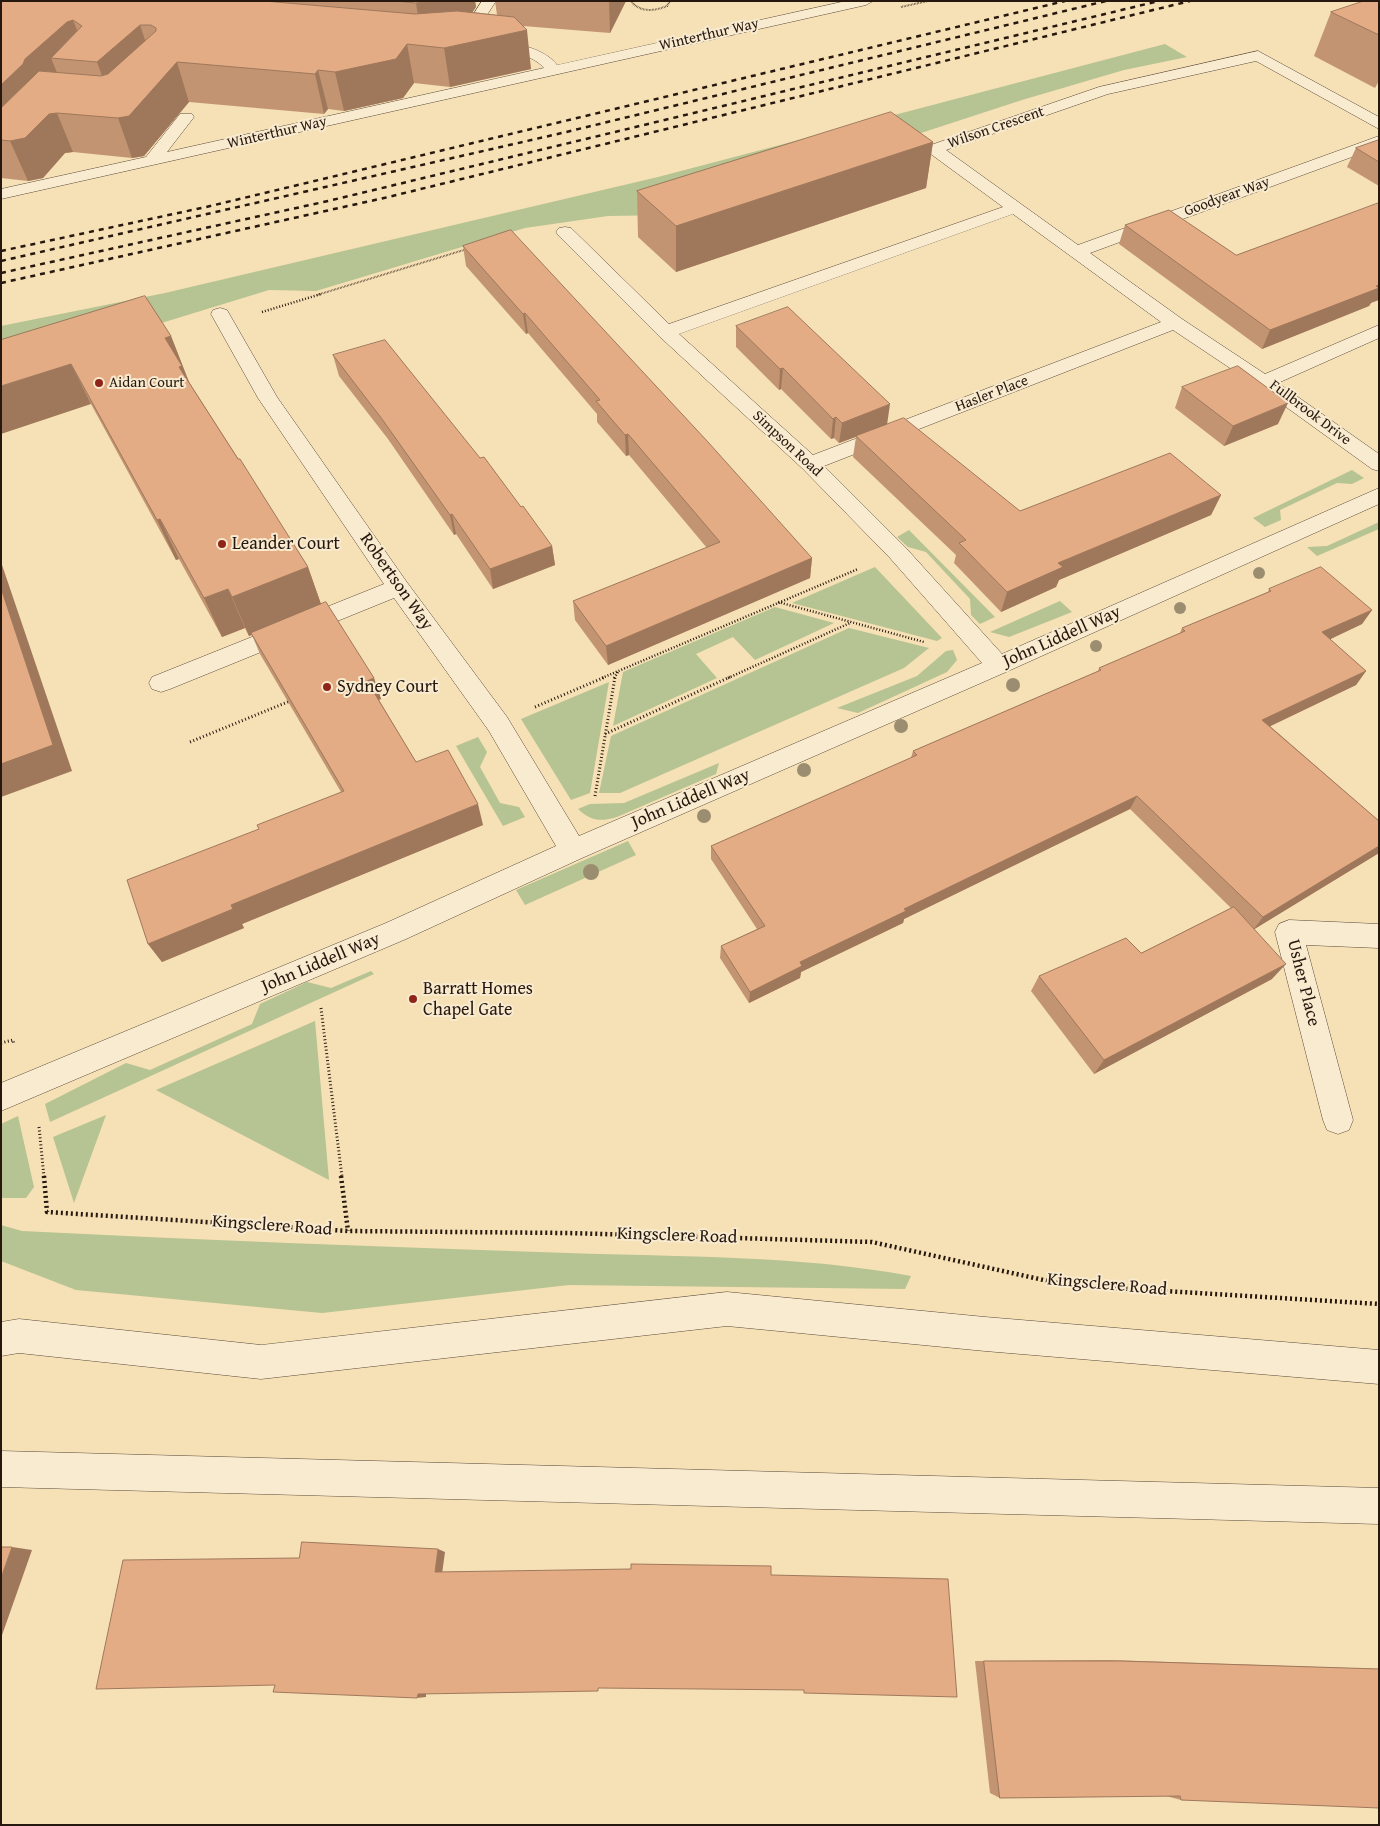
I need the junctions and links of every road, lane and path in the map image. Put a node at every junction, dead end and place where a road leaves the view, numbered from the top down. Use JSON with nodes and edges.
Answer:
{"nodes":[{"id":1,"x":489,"y":1,"type":"edge"},
{"id":2,"x":630,"y":1,"type":"edge"},
{"id":3,"x":670,"y":1,"type":"edge"},
{"id":4,"x":866,"y":1,"type":"edge"},
{"id":5,"x":462,"y":44,"type":"junction"},
{"id":6,"x":446,"y":45,"type":"edge"},
{"id":7,"x":553,"y":71,"type":"junction"},
{"id":8,"x":186,"y":117,"type":"dead end"},
{"id":9,"x":1379,"y":124,"type":"edge"},
{"id":10,"x":1379,"y":141,"type":"edge"},
{"id":11,"x":151,"y":161,"type":"junction"},
{"id":12,"x":1,"y":194,"type":"edge"},
{"id":13,"x":1015,"y":208,"type":"junction"},
{"id":14,"x":565,"y":232,"type":"dead end"},
{"id":15,"x":475,"y":247,"type":"edge"},
{"id":16,"x":1076,"y":252,"type":"junction"},
{"id":17,"x":223,"y":318,"type":"joint"},
{"id":18,"x":1175,"y":323,"type":"junction"},
{"id":19,"x":1379,"y":331,"type":"edge"},
{"id":20,"x":666,"y":332,"type":"junction"},
{"id":21,"x":1264,"y":382,"type":"junction"},
{"id":22,"x":810,"y":464,"type":"junction"},
{"id":23,"x":1379,"y":464,"type":"edge"},
{"id":24,"x":1379,"y":495,"type":"edge"},
{"id":25,"x":898,"y":552,"type":"junction"},
{"id":26,"x":398,"y":586,"type":"junction"},
{"id":27,"x":778,"y":602,"type":"junction"},
{"id":28,"x":850,"y":623,"type":"junction"},
{"id":29,"x":924,"y":642,"type":"dead end"},
{"id":30,"x":998,"y":666,"type":"junction"},
{"id":31,"x":618,"y":672,"type":"junction"},
{"id":32,"x":161,"y":683,"type":"dead end"},
{"id":33,"x":293,"y":699,"type":"edge"},
{"id":34,"x":498,"y":724,"type":"junction"},
{"id":35,"x":605,"y":734,"type":"junction"},
{"id":36,"x":190,"y":742,"type":"dead end"},
{"id":37,"x":595,"y":799,"type":"dead end"},
{"id":38,"x":573,"y":850,"type":"junction"},
{"id":39,"x":1379,"y":936,"type":"edge"},
{"id":40,"x":321,"y":1008,"type":"dead end"},
{"id":41,"x":13,"y":1040,"type":"dead end"},
{"id":42,"x":1,"y":1043,"type":"edge"},
{"id":43,"x":1,"y":1097,"type":"edge"},
{"id":44,"x":1338,"y":1120,"type":"dead end"},
{"id":45,"x":41,"y":1135,"type":"dead end"},
{"id":46,"x":348,"y":1231,"type":"junction"},
{"id":47,"x":1379,"y":1304,"type":"edge"},
{"id":48,"x":7,"y":1333,"type":"edge"},
{"id":49,"x":1379,"y":1367,"type":"edge"},
{"id":50,"x":1,"y":1468,"type":"edge"},
{"id":51,"x":1379,"y":1506,"type":"edge"}],
"edges":[{"from":1,"to":5,"type":"street"},
{"from":2,"to":3,"type":"path"},
{"from":4,"to":7,"type":"street","name":"Winterthur Way"},
{"from":5,"to":6,"type":"street"},
{"from":5,"to":7,"type":"street"},
{"from":7,"to":11,"type":"street","name":"Winterthur Way"},
{"from":8,"to":11,"type":"street"},
{"from":9,"to":13,"type":"street","name":"Wilson Crescent"},
{"from":10,"to":16,"type":"street","name":"Goodyear Way"},
{"from":11,"to":12,"type":"street","name":"Winterthur Way"},
{"from":13,"to":16,"type":"street","name":"Wilson Crescent"},
{"from":13,"to":20,"type":"street"},
{"from":14,"to":20,"type":"street","name":"Simpson Road"},
{"from":15,"to":17,"type":"path"},
{"from":16,"to":18,"type":"street","name":"Wilson Crescent"},
{"from":17,"to":26,"type":"street","name":"Robertson Way"},
{"from":18,"to":21,"type":"street","name":"Wilson Crescent"},
{"from":18,"to":22,"type":"street","name":"Hasler Place"},
{"from":19,"to":21,"type":"street","name":"Fullbrook Drive"},
{"from":20,"to":22,"type":"street","name":"Simpson Road"},
{"from":21,"to":23,"type":"street","name":"Fullbrook Drive"},
{"from":22,"to":25,"type":"street","name":"Simpson Road"},
{"from":24,"to":30,"type":"street","name":"John Liddell Way"},
{"from":25,"to":27,"type":"path"},
{"from":25,"to":30,"type":"street","name":"Simpson Road"},
{"from":26,"to":32,"type":"street"},
{"from":26,"to":34,"type":"street","name":"Robertson Way"},
{"from":27,"to":28,"type":"path"},
{"from":27,"to":31,"type":"path"},
{"from":28,"to":29,"type":"path"},
{"from":28,"to":35,"type":"path"},
{"from":30,"to":38,"type":"street","name":"John Liddell Way"},
{"from":31,"to":34,"type":"path"},
{"from":31,"to":35,"type":"path"},
{"from":33,"to":36,"type":"path"},
{"from":34,"to":38,"type":"street","name":"Robertson Way"},
{"from":35,"to":37,"type":"path"},
{"from":38,"to":43,"type":"street","name":"John Liddell Way"},
{"from":39,"to":44,"type":"street","name":"Usher Place"},
{"from":40,"to":46,"type":"path"},
{"from":41,"to":42,"type":"path"},
{"from":45,"to":46,"type":"path","name":"Kingsclere Road"},
{"from":46,"to":47,"type":"path","name":"Kingsclere Road"},
{"from":48,"to":49,"type":"street"},
{"from":50,"to":51,"type":"street"}]}
